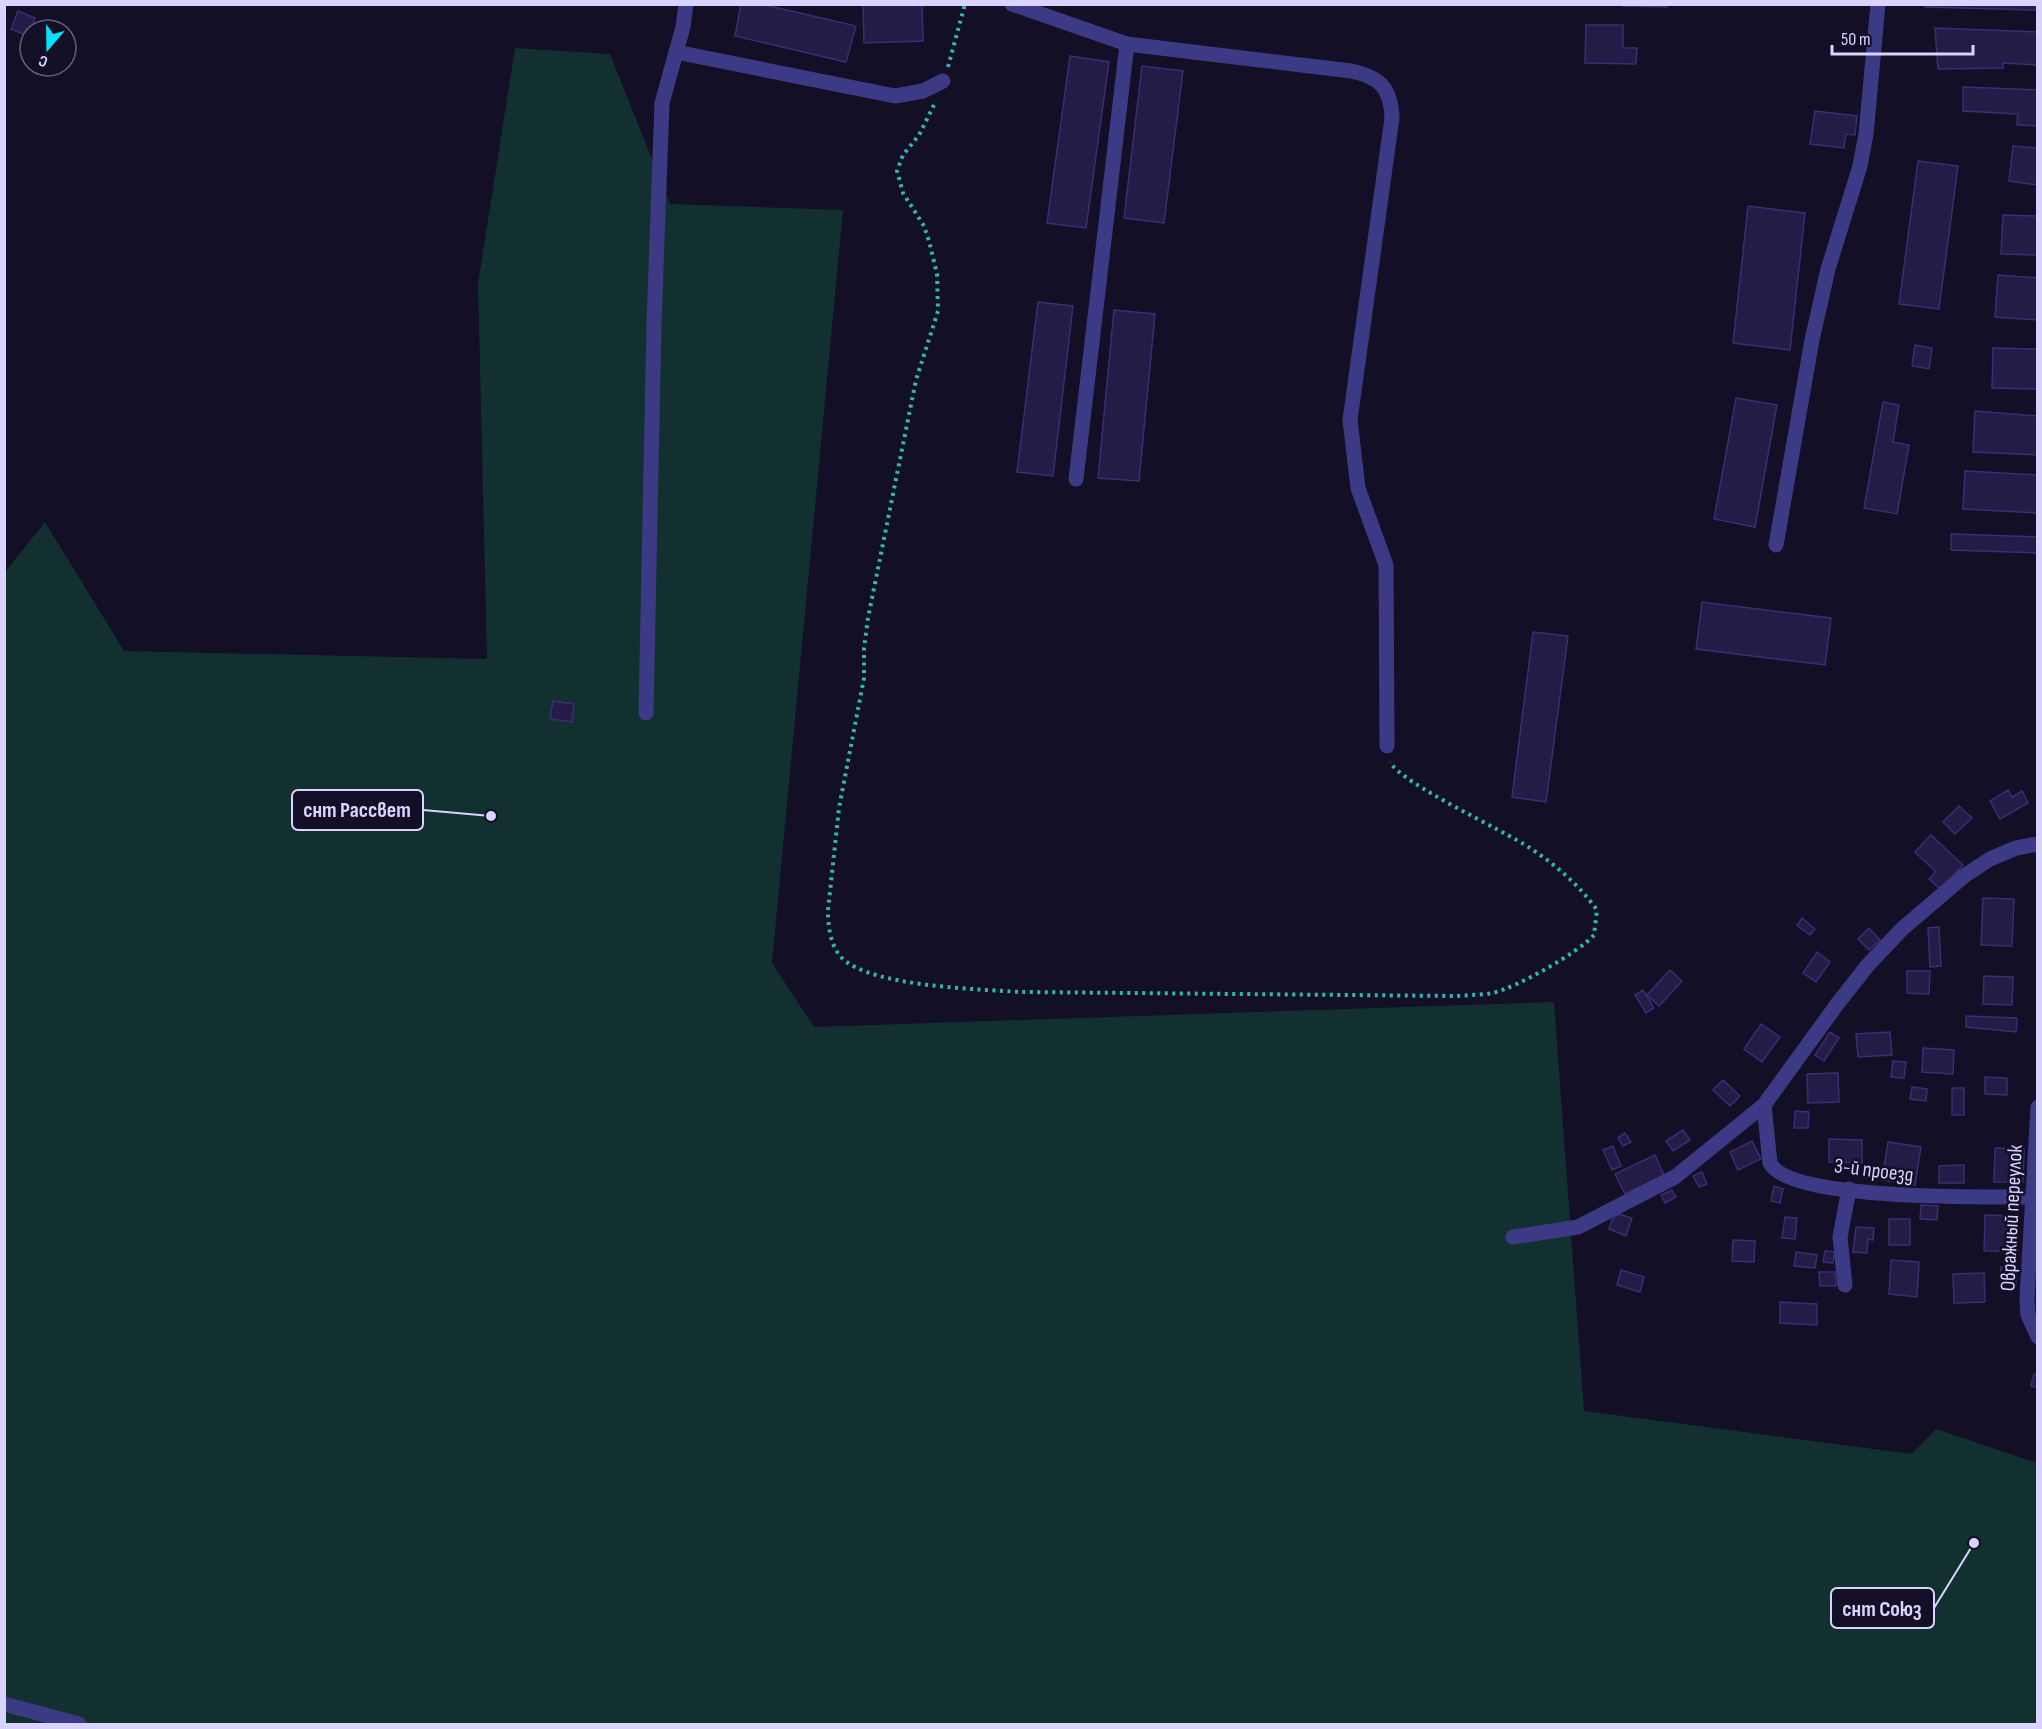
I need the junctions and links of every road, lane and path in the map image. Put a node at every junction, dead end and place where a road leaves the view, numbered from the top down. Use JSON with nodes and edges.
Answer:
{"nodes":[{"id":1,"x":686,"y":4,"type":"edge"},
{"id":2,"x":965,"y":4,"type":"edge"},
{"id":3,"x":1012,"y":4,"type":"edge"},
{"id":4,"x":1878,"y":4,"type":"edge"},
{"id":5,"x":1127,"y":44,"type":"junction"},
{"id":6,"x":676,"y":52,"type":"junction"},
{"id":7,"x":943,"y":81,"type":"junction"},
{"id":8,"x":1076,"y":479,"type":"dead end"},
{"id":9,"x":1776,"y":545,"type":"dead end"},
{"id":10,"x":646,"y":714,"type":"dead end"},
{"id":11,"x":1387,"y":746,"type":"joint"},
{"id":12,"x":2037,"y":844,"type":"edge"},
{"id":13,"x":1764,"y":1105,"type":"junction"},
{"id":14,"x":2037,"y":1107,"type":"edge"},
{"id":15,"x":1849,"y":1189,"type":"junction"},
{"id":16,"x":2035,"y":1197,"type":"edge"},
{"id":17,"x":1513,"y":1237,"type":"dead end"},
{"id":18,"x":1845,"y":1285,"type":"dead end"},
{"id":19,"x":2035,"y":1333,"type":"edge"},
{"id":20,"x":4,"y":1704,"type":"edge"},
{"id":21,"x":79,"y":1725,"type":"edge"}],
"edges":[{"from":1,"to":6,"type":"street"},
{"from":2,"to":7,"type":"path"},
{"from":3,"to":5,"type":"street"},
{"from":4,"to":9,"type":"street"},
{"from":5,"to":8,"type":"street"},
{"from":5,"to":11,"type":"street"},
{"from":6,"to":7,"type":"street"},
{"from":6,"to":10,"type":"street"},
{"from":7,"to":11,"type":"path"},
{"from":12,"to":13,"type":"street"},
{"from":13,"to":15,"type":"street","name":"3-й проезд"},
{"from":13,"to":17,"type":"street"},
{"from":14,"to":16,"type":"street","name":"Овражный переулок"},
{"from":15,"to":16,"type":"street","name":"3-й проезд"},
{"from":15,"to":18,"type":"street"},
{"from":16,"to":19,"type":"street","name":"Овражный переулок"},
{"from":20,"to":21,"type":"street"}]}
